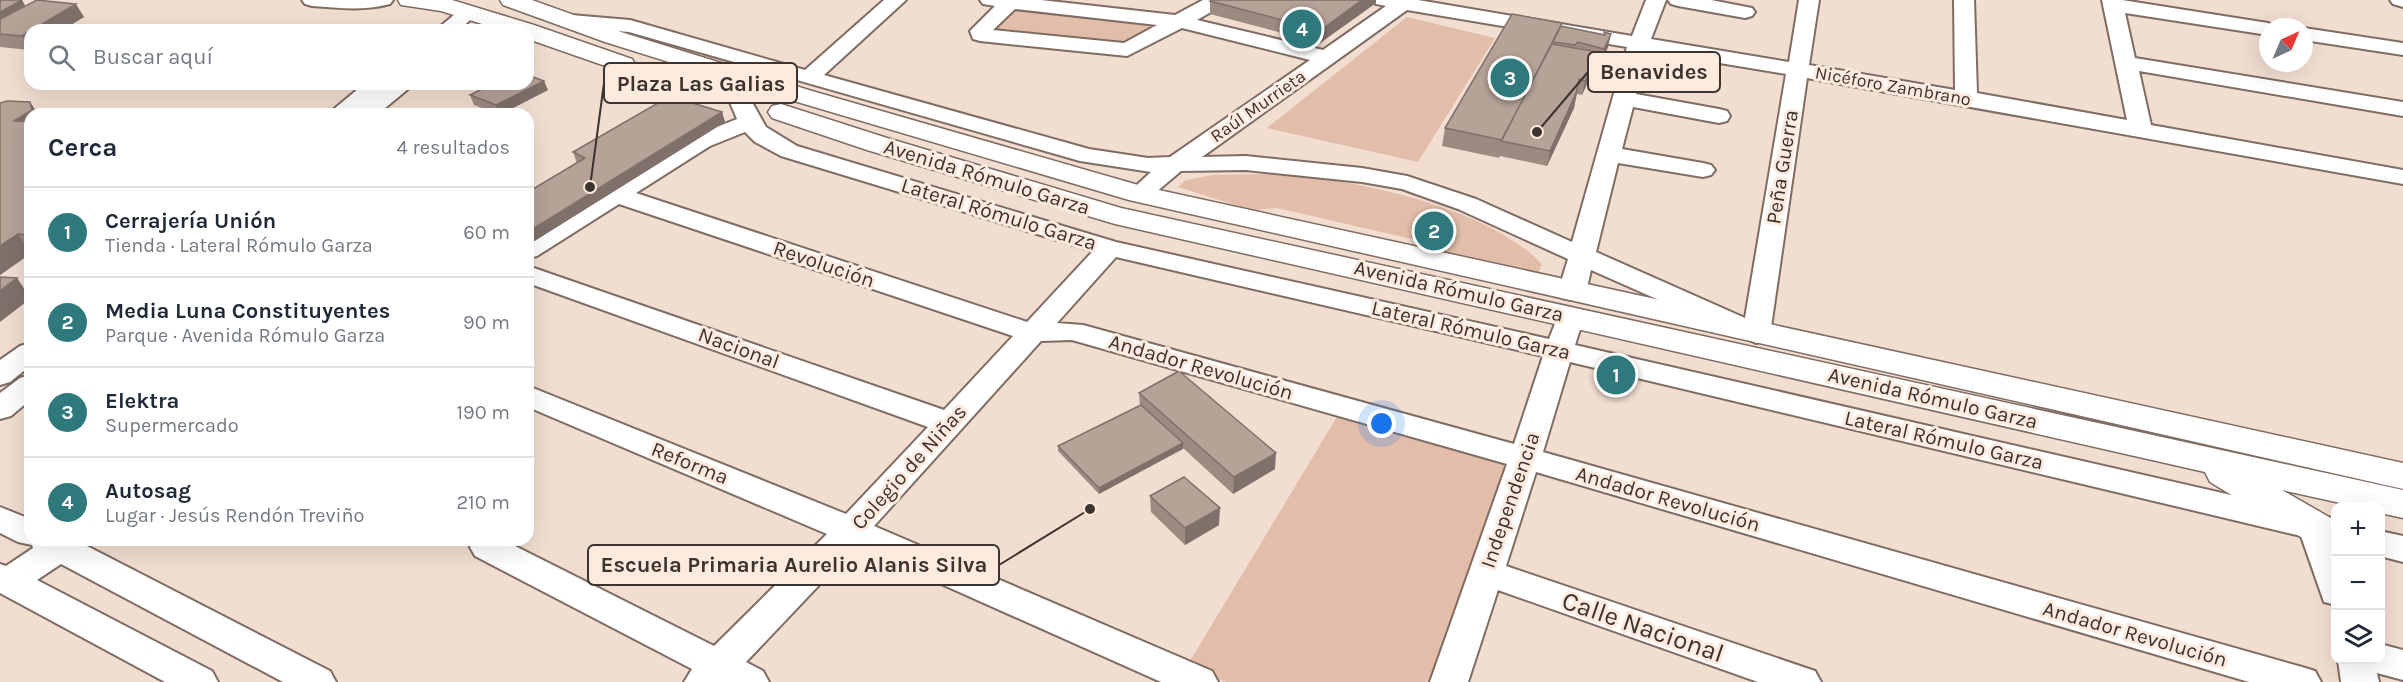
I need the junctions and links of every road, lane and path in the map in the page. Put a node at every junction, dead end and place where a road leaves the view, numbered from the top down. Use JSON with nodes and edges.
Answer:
{"nodes":[{"id":1,"x":312,"y":0,"type":"edge"},
{"id":2,"x":383,"y":0,"type":"edge"},
{"id":3,"x":409,"y":0,"type":"edge"},
{"id":4,"x":896,"y":0,"type":"edge"},
{"id":5,"x":990,"y":0,"type":"edge"},
{"id":6,"x":1218,"y":0,"type":"edge"},
{"id":7,"x":1656,"y":0,"type":"edge"},
{"id":8,"x":1678,"y":0,"type":"edge"},
{"id":9,"x":1809,"y":0,"type":"edge"},
{"id":10,"x":1964,"y":0,"type":"edge"},
{"id":11,"x":1012,"y":1,"type":"edge"},
{"id":12,"x":1398,"y":2,"type":"edge"},
{"id":13,"x":2113,"y":2,"type":"edge"},
{"id":14,"x":1745,"y":12,"type":"dead end"},
{"id":15,"x":468,"y":13,"type":"junction"},
{"id":16,"x":571,"y":21,"type":"junction"},
{"id":17,"x":1181,"y":22,"type":"junction"},
{"id":18,"x":514,"y":23,"type":"edge"},
{"id":19,"x":454,"y":24,"type":"edge"},
{"id":20,"x":2259,"y":27,"type":"edge"},
{"id":21,"x":534,"y":31,"type":"edge"},
{"id":22,"x":2313,"y":35,"type":"edge"},
{"id":23,"x":1638,"y":45,"type":"junction"},
{"id":24,"x":2403,"y":49,"type":"edge"},
{"id":25,"x":1325,"y":57,"type":"junction"},
{"id":26,"x":2126,"y":63,"type":"junction"},
{"id":27,"x":1798,"y":70,"type":"junction"},
{"id":28,"x":807,"y":78,"type":"junction"},
{"id":29,"x":370,"y":90,"type":"edge"},
{"id":30,"x":395,"y":90,"type":"edge"},
{"id":31,"x":1624,"y":99,"type":"junction"},
{"id":32,"x":1966,"y":99,"type":"junction"},
{"id":33,"x":347,"y":108,"type":"edge"},
{"id":34,"x":372,"y":108,"type":"edge"},
{"id":35,"x":2403,"y":109,"type":"edge"},
{"id":36,"x":744,"y":111,"type":"junction"},
{"id":37,"x":1719,"y":116,"type":"dead end"},
{"id":38,"x":2141,"y":131,"type":"junction"},
{"id":39,"x":1609,"y":154,"type":"junction"},
{"id":40,"x":1176,"y":164,"type":"junction"},
{"id":41,"x":1703,"y":170,"type":"dead end"},
{"id":42,"x":2403,"y":177,"type":"edge"},
{"id":43,"x":1139,"y":194,"type":"junction"},
{"id":44,"x":617,"y":195,"type":"junction"},
{"id":45,"x":534,"y":246,"type":"edge"},
{"id":46,"x":1110,"y":248,"type":"junction"},
{"id":47,"x":1581,"y":254,"type":"junction"},
{"id":48,"x":534,"y":276,"type":"edge"},
{"id":49,"x":1571,"y":304,"type":"junction"},
{"id":50,"x":1032,"y":332,"type":"junction"},
{"id":51,"x":1756,"y":333,"type":"junction"},
{"id":52,"x":1558,"y":350,"type":"junction"},
{"id":53,"x":24,"y":357,"type":"edge"},
{"id":54,"x":0,"y":375,"type":"edge"},
{"id":55,"x":24,"y":390,"type":"edge"},
{"id":56,"x":534,"y":398,"type":"edge"},
{"id":57,"x":0,"y":410,"type":"edge"},
{"id":58,"x":949,"y":423,"type":"junction"},
{"id":59,"x":2195,"y":457,"type":"junction"},
{"id":60,"x":1525,"y":458,"type":"junction"},
{"id":61,"x":2403,"y":476,"type":"edge"},
{"id":62,"x":2403,"y":504,"type":"edge"},
{"id":63,"x":0,"y":519,"type":"edge"},
{"id":64,"x":24,"y":529,"type":"edge"},
{"id":65,"x":851,"y":530,"type":"junction"},
{"id":66,"x":2325,"y":530,"type":"edge"},
{"id":67,"x":2385,"y":544,"type":"edge"},
{"id":68,"x":45,"y":546,"type":"edge"},
{"id":69,"x":63,"y":546,"type":"edge"},
{"id":70,"x":487,"y":548,"type":"dead end"},
{"id":71,"x":2403,"y":549,"type":"edge"},
{"id":72,"x":2331,"y":564,"type":"edge"},
{"id":73,"x":1485,"y":572,"type":"junction"},
{"id":74,"x":4,"y":580,"type":"edge"},
{"id":75,"x":2385,"y":660,"type":"edge"},
{"id":76,"x":2357,"y":664,"type":"edge"},
{"id":77,"x":2403,"y":665,"type":"edge"},
{"id":78,"x":710,"y":674,"type":"edge"},
{"id":79,"x":198,"y":682,"type":"edge"},
{"id":80,"x":317,"y":682,"type":"edge"},
{"id":81,"x":750,"y":682,"type":"edge"},
{"id":82,"x":1199,"y":682,"type":"edge"},
{"id":83,"x":1449,"y":682,"type":"edge"},
{"id":84,"x":1802,"y":682,"type":"edge"},
{"id":85,"x":2302,"y":682,"type":"edge"},
{"id":86,"x":2360,"y":682,"type":"edge"}],
"edges":[{"from":1,"to":2,"type":"street"},
{"from":3,"to":15,"type":"main road","name":"Avenida Rómulo Garza"},
{"from":4,"to":28,"type":"street"},
{"from":5,"to":11,"type":"street"},
{"from":6,"to":17,"type":"street"},
{"from":7,"to":23,"type":"street","name":"Independencia"},
{"from":8,"to":14,"type":"street"},
{"from":9,"to":27,"type":"street","name":"Peña Guerra"},
{"from":10,"to":32,"type":"street"},
{"from":11,"to":17,"type":"street"},
{"from":11,"to":17,"type":"street"},
{"from":12,"to":23,"type":"street","name":"Nicéforo Zambrano"},
{"from":12,"to":25,"type":"street","name":"Raúl Murrieta"},
{"from":13,"to":20,"type":"street"},
{"from":13,"to":26,"type":"street"},
{"from":15,"to":18,"type":"main road","name":"Avenida Rómulo Garza"},
{"from":15,"to":19,"type":"street"},
{"from":16,"to":18,"type":"main road","name":"Avenida Rómulo Garza"},
{"from":16,"to":28,"type":"street","name":"Avenida Rómulo Garza"},
{"from":16,"to":43,"type":"main road","name":"Avenida Rómulo Garza"},
{"from":17,"to":25,"type":"street"},
{"from":21,"to":36,"type":"main road","name":"Avenida Rómulo Garza"},
{"from":22,"to":24,"type":"street"},
{"from":23,"to":27,"type":"street","name":"Nicéforo Zambrano"},
{"from":23,"to":31,"type":"street","name":"Independencia"},
{"from":25,"to":40,"type":"street","name":"Raúl Murrieta"},
{"from":26,"to":35,"type":"street"},
{"from":26,"to":38,"type":"street"},
{"from":27,"to":32,"type":"street","name":"Nicéforo Zambrano"},
{"from":27,"to":51,"type":"street","name":"Peña Guerra"},
{"from":28,"to":40,"type":"street","name":"Avenida Rómulo Garza"},
{"from":29,"to":33,"type":"street"},
{"from":30,"to":34,"type":"street"},
{"from":31,"to":37,"type":"street"},
{"from":31,"to":39,"type":"street","name":"Independencia"},
{"from":32,"to":38,"type":"street","name":"Nicéforo Zambrano"},
{"from":36,"to":44,"type":"street"},
{"from":36,"to":46,"type":"street","name":"Lateral Rómulo Garza"},
{"from":36,"to":49,"type":"main road","name":"Avenida Rómulo Garza"},
{"from":38,"to":42,"type":"street","name":"Nicéforo Zambrano"},
{"from":39,"to":41,"type":"street"},
{"from":39,"to":47,"type":"street","name":"Independencia"},
{"from":40,"to":43,"type":"street","name":"Raúl Murrieta"},
{"from":40,"to":47,"type":"street","name":"Avenida Rómulo Garza"},
{"from":43,"to":49,"type":"main road","name":"Avenida Rómulo Garza"},
{"from":44,"to":45,"type":"street"},
{"from":44,"to":50,"type":"street","name":"Revolución"},
{"from":46,"to":50,"type":"street","name":"Colegio de Niñas"},
{"from":46,"to":52,"type":"street","name":"Lateral Rómulo Garza"},
{"from":47,"to":49,"type":"street","name":"Independencia"},
{"from":47,"to":51,"type":"street","name":"Avenida Rómulo Garza"},
{"from":48,"to":58,"type":"street","name":"Nacional"},
{"from":49,"to":51,"type":"main road","name":"Avenida Rómulo Garza"},
{"from":49,"to":52,"type":"street","name":"Independencia"},
{"from":49,"to":59,"type":"main road","name":"Avenida Rómulo Garza"},
{"from":50,"to":58,"type":"street","name":"Colegio de Niñas"},
{"from":50,"to":60,"type":"street","name":"Andador Revolución"},
{"from":51,"to":61,"type":"main road","name":"Avenida Rómulo Garza"},
{"from":52,"to":60,"type":"street","name":"Independencia"},
{"from":52,"to":66,"type":"street","name":"Lateral Rómulo Garza"},
{"from":53,"to":54,"type":"street"},
{"from":55,"to":57,"type":"street"},
{"from":56,"to":65,"type":"street","name":"Reforma"},
{"from":58,"to":65,"type":"street","name":"Colegio de Niñas"},
{"from":59,"to":62,"type":"main road","name":"Avenida Rómulo Garza"},
{"from":59,"to":66,"type":"main road"},
{"from":60,"to":73,"type":"street","name":"Independencia"},
{"from":60,"to":85,"type":"street","name":"Andador Revolución"},
{"from":63,"to":64,"type":"street"},
{"from":65,"to":78,"type":"street","name":"Colegio de Niñas"},
{"from":65,"to":82,"type":"street","name":"Reforma"},
{"from":66,"to":72,"type":"street"},
{"from":67,"to":71,"type":"street"},
{"from":68,"to":74,"type":"street"},
{"from":69,"to":80,"type":"street"},
{"from":70,"to":78,"type":"street"},
{"from":73,"to":83,"type":"street","name":"Independencia"},
{"from":73,"to":84,"type":"street","name":"Calle Nacional"},
{"from":74,"to":79,"type":"street"},
{"from":75,"to":77,"type":"street"},
{"from":76,"to":86,"type":"street"},
{"from":78,"to":81,"type":"street"}]}
